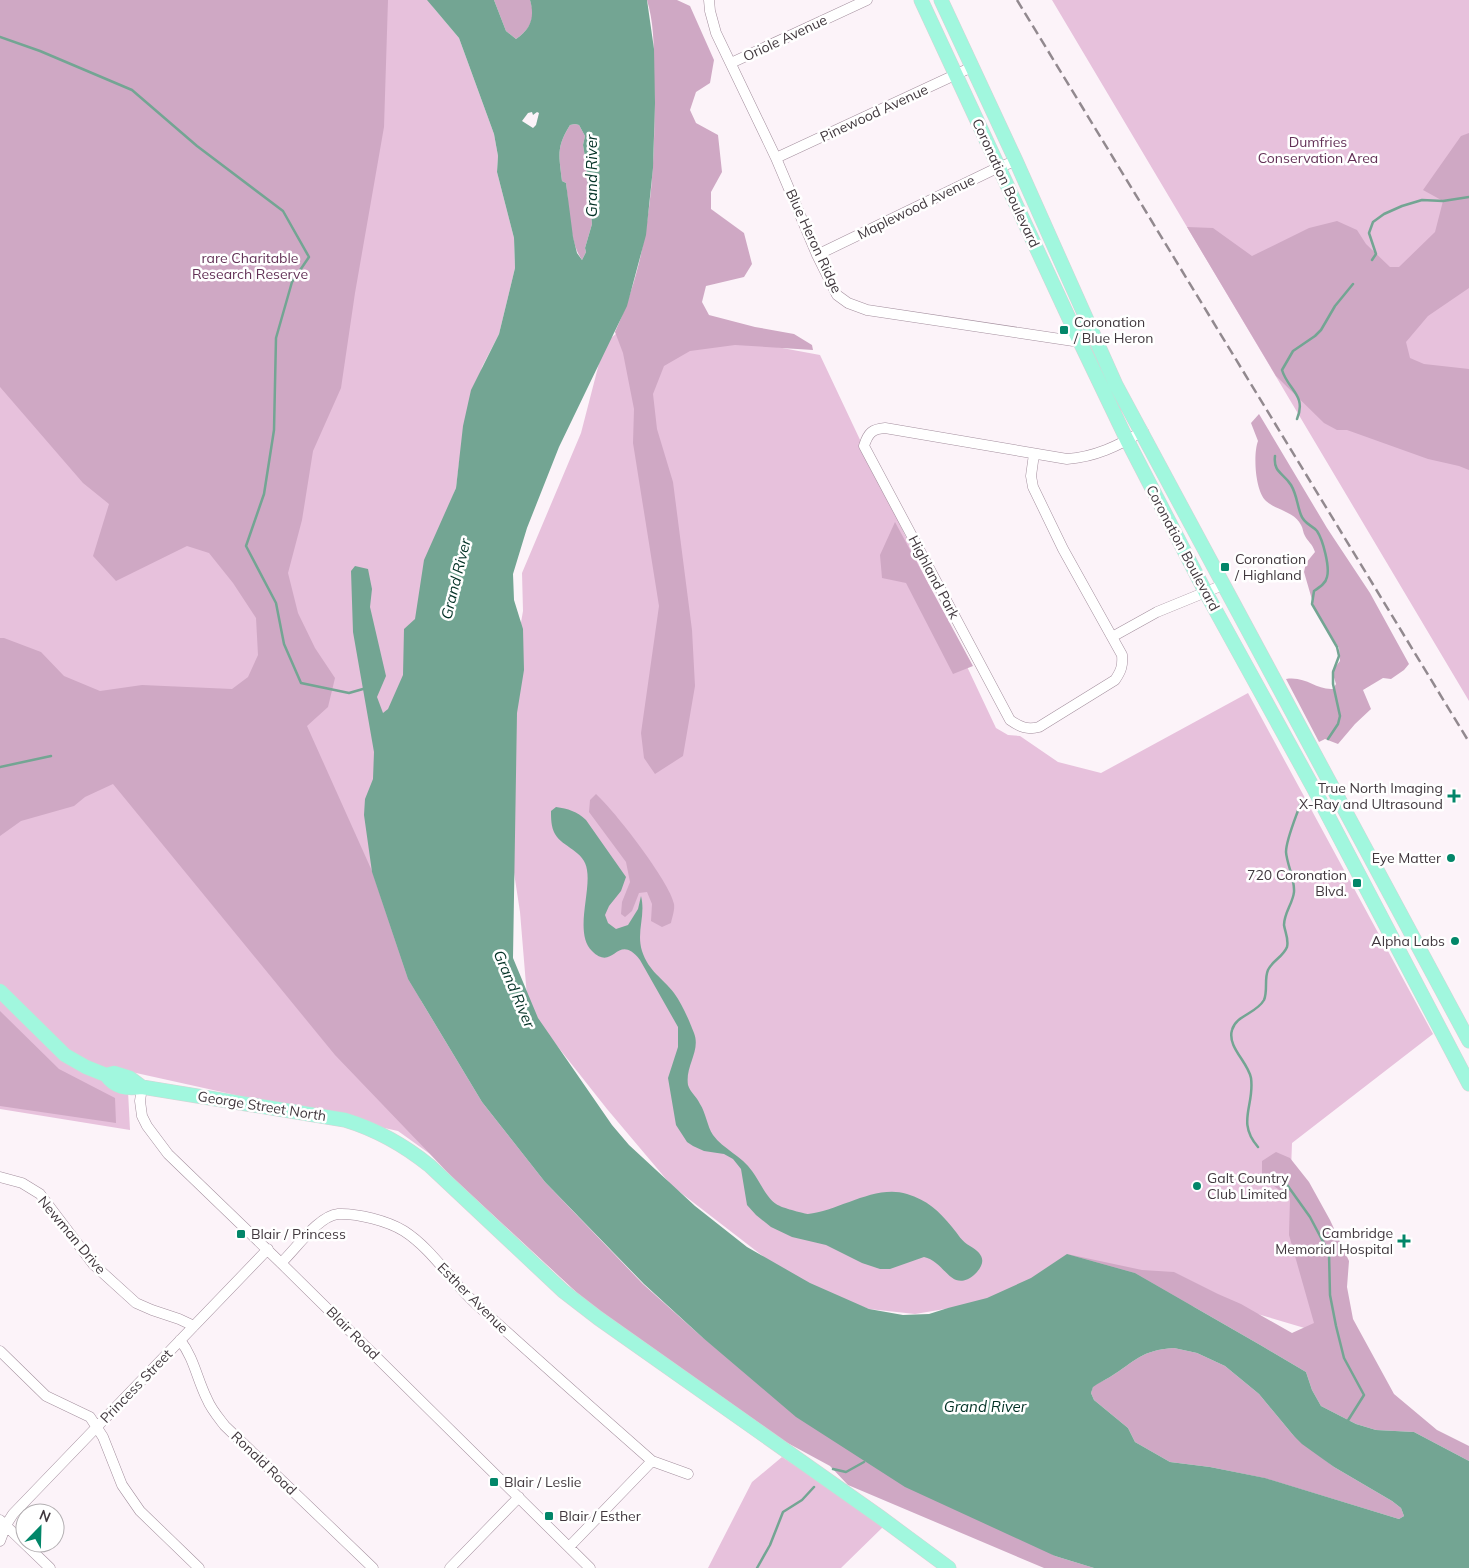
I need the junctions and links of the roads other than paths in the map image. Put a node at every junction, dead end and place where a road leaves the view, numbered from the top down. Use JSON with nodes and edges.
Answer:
{"nodes":[{"id":1,"x":709,"y":0,"type":"edge"},
{"id":2,"x":867,"y":0,"type":"edge"},
{"id":3,"x":921,"y":0,"type":"edge"},
{"id":4,"x":941,"y":0,"type":"edge"},
{"id":5,"x":731,"y":63,"type":"junction"},
{"id":6,"x":972,"y":67,"type":"junction"},
{"id":7,"x":955,"y":75,"type":"junction"},
{"id":8,"x":776,"y":158,"type":"junction"},
{"id":9,"x":1016,"y":161,"type":"junction"},
{"id":10,"x":999,"y":167,"type":"junction"},
{"id":11,"x":1044,"y":224,"type":"junction"},
{"id":12,"x":1029,"y":232,"type":"junction"},
{"id":13,"x":818,"y":255,"type":"junction"},
{"id":14,"x":1096,"y":338,"type":"junction"},
{"id":15,"x":1080,"y":342,"type":"junction"},
{"id":16,"x":1143,"y":431,"type":"junction"},
{"id":17,"x":1127,"y":440,"type":"junction"},
{"id":18,"x":1034,"y":454,"type":"junction"},
{"id":19,"x":1223,"y":585,"type":"junction"},
{"id":20,"x":1206,"y":592,"type":"junction"},
{"id":21,"x":1112,"y":637,"type":"junction"},
{"id":22,"x":1295,"y":719,"type":"junction"},
{"id":23,"x":1280,"y":727,"type":"junction"},
{"id":24,"x":0,"y":991,"type":"edge"},
{"id":25,"x":1426,"y":1002,"type":"junction"},
{"id":26,"x":1458,"y":1021,"type":"junction"},
{"id":27,"x":1469,"y":1040,"type":"edge"},
{"id":28,"x":1469,"y":1084,"type":"edge"},
{"id":29,"x":142,"y":1086,"type":"junction"},
{"id":30,"x":0,"y":1177,"type":"edge"},
{"id":31,"x":268,"y":1249,"type":"junction"},
{"id":32,"x":281,"y":1263,"type":"junction"},
{"id":33,"x":194,"y":1326,"type":"junction"},
{"id":34,"x":180,"y":1340,"type":"junction"},
{"id":35,"x":0,"y":1351,"type":"edge"},
{"id":36,"x":97,"y":1427,"type":"junction"},
{"id":37,"x":652,"y":1461,"type":"junction"},
{"id":38,"x":688,"y":1474,"type":"dead end"},
{"id":39,"x":519,"y":1497,"type":"junction"},
{"id":40,"x":2,"y":1524,"type":"edge"},
{"id":41,"x":0,"y":1541,"type":"edge"},
{"id":42,"x":569,"y":1547,"type":"junction"},
{"id":43,"x":50,"y":1568,"type":"edge"},
{"id":44,"x":199,"y":1568,"type":"edge"},
{"id":45,"x":373,"y":1568,"type":"edge"},
{"id":46,"x":450,"y":1568,"type":"edge"},
{"id":47,"x":590,"y":1568,"type":"edge"},
{"id":48,"x":949,"y":1568,"type":"edge"}],
"edges":[{"from":1,"to":5,"type":"street","name":"Blue Heron Ridge"},
{"from":2,"to":5,"type":"street","name":"Oriole Avenue"},
{"from":3,"to":7,"type":"main road","name":"Coronation Boulevard"},
{"from":4,"to":6,"type":"main road","name":"Coronation Boulevard"},
{"from":5,"to":8,"type":"street","name":"Blue Heron Ridge"},
{"from":6,"to":7,"type":"street","name":"Pinewood Avenue"},
{"from":6,"to":9,"type":"main road","name":"Coronation Boulevard"},
{"from":7,"to":8,"type":"street","name":"Pinewood Avenue"},
{"from":7,"to":10,"type":"main road","name":"Coronation Boulevard"},
{"from":8,"to":13,"type":"street","name":"Blue Heron Ridge"},
{"from":9,"to":10,"type":"street","name":"Maplewood Avenue"},
{"from":9,"to":11,"type":"main road","name":"Coronation Boulevard"},
{"from":10,"to":12,"type":"main road","name":"Coronation Boulevard"},
{"from":10,"to":13,"type":"street","name":"Maplewood Avenue"},
{"from":11,"to":12,"type":"main road"},
{"from":11,"to":14,"type":"main road","name":"Coronation Boulevard"},
{"from":12,"to":15,"type":"main road","name":"Coronation Boulevard"},
{"from":13,"to":15,"type":"street","name":"Blue Heron Ridge"},
{"from":14,"to":15,"type":"street","name":"Blue Heron Ridge"},
{"from":14,"to":16,"type":"main road","name":"Coronation Boulevard"},
{"from":15,"to":17,"type":"main road","name":"Coronation Boulevard"},
{"from":16,"to":17,"type":"street","name":"Highland Park"},
{"from":16,"to":19,"type":"main road","name":"Coronation Boulevard"},
{"from":17,"to":18,"type":"street","name":"Highland Park"},
{"from":17,"to":20,"type":"main road","name":"Coronation Boulevard"},
{"from":18,"to":21,"type":"street","name":"Highland Park"},
{"from":18,"to":21,"type":"street","name":"Highland Park"},
{"from":19,"to":20,"type":"street"},
{"from":19,"to":22,"type":"main road","name":"Coronation Boulevard"},
{"from":20,"to":21,"type":"street"},
{"from":20,"to":23,"type":"main road","name":"Coronation Boulevard"},
{"from":22,"to":23,"type":"main road"},
{"from":22,"to":26,"type":"main road","name":"Coronation Boulevard"},
{"from":23,"to":25,"type":"main road","name":"Coronation Boulevard"},
{"from":24,"to":29,"type":"main road"},
{"from":25,"to":26,"type":"main road"},
{"from":25,"to":28,"type":"main road","name":"Coronation Boulevard"},
{"from":26,"to":27,"type":"main road","name":"Coronation Boulevard"},
{"from":29,"to":31,"type":"street","name":"Blair Road"},
{"from":29,"to":48,"type":"main road","name":"George Street North"},
{"from":30,"to":33,"type":"street","name":"Newman Drive"},
{"from":31,"to":32,"type":"street","name":"Blair Road"},
{"from":31,"to":33,"type":"street","name":"Princess Street"},
{"from":32,"to":37,"type":"street","name":"Esther Avenue"},
{"from":32,"to":39,"type":"street","name":"Blair Road"},
{"from":33,"to":34,"type":"street","name":"Princess Street"},
{"from":34,"to":36,"type":"street","name":"Princess Street"},
{"from":34,"to":45,"type":"street","name":"Ronald Road"},
{"from":35,"to":36,"type":"street"},
{"from":36,"to":40,"type":"street","name":"Princess Street"},
{"from":36,"to":44,"type":"street"},
{"from":37,"to":38,"type":"street","name":"Esther Avenue"},
{"from":37,"to":42,"type":"street"},
{"from":39,"to":42,"type":"street","name":"Blair Road"},
{"from":39,"to":46,"type":"street"},
{"from":40,"to":41,"type":"street","name":"Princess Street"},
{"from":40,"to":43,"type":"street"},
{"from":42,"to":47,"type":"street","name":"Blair Road"}]}
